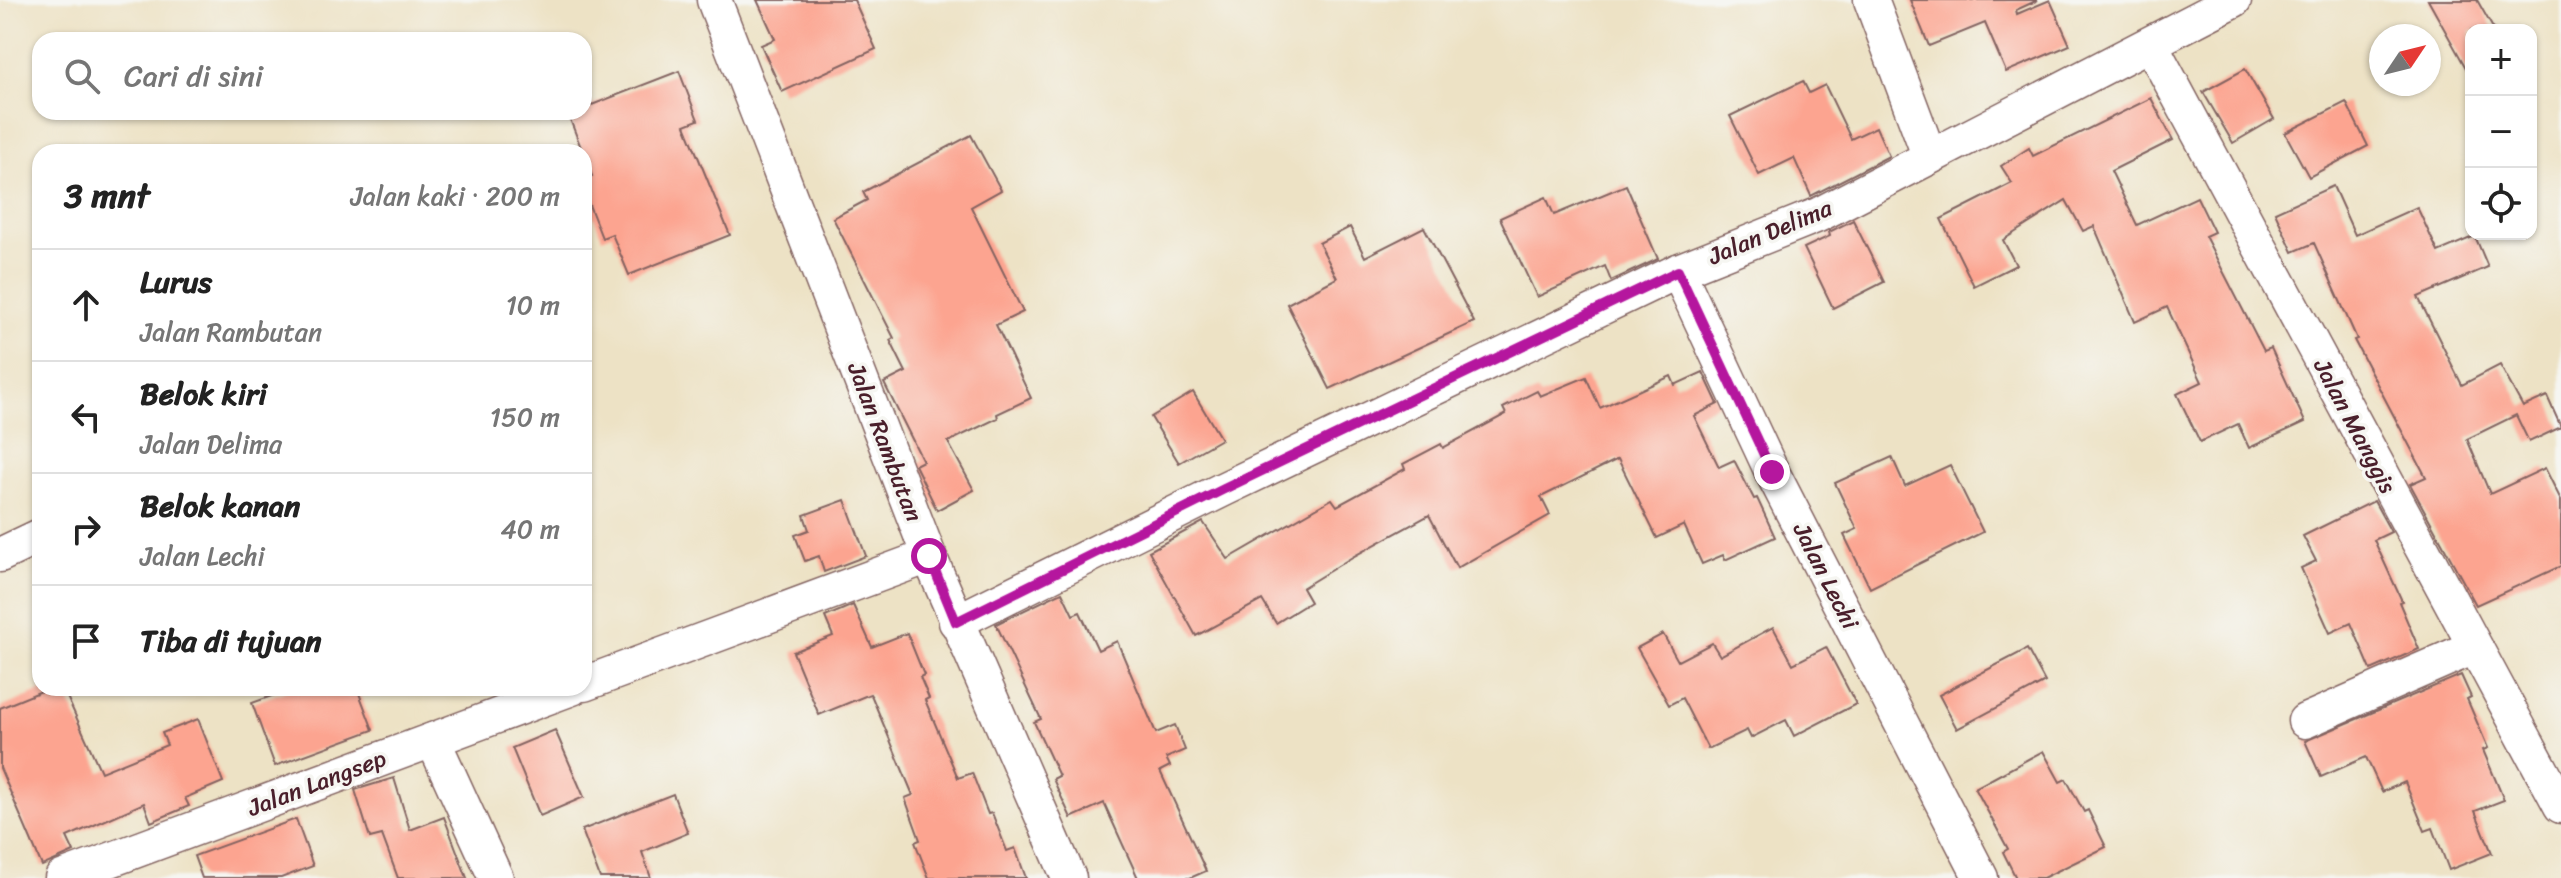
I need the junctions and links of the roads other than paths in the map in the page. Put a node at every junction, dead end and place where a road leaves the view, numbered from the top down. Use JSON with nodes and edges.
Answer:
{"nodes":[{"id":1,"x":714,"y":0,"type":"edge"},
{"id":2,"x":1871,"y":0,"type":"edge"},
{"id":3,"x":2234,"y":0,"type":"edge"},
{"id":4,"x":2151,"y":45,"type":"junction"},
{"id":5,"x":1929,"y":155,"type":"junction"},
{"id":6,"x":1678,"y":271,"type":"junction"},
{"id":7,"x":32,"y":540,"type":"edge"},
{"id":8,"x":0,"y":555,"type":"edge"},
{"id":9,"x":929,"y":556,"type":"junction"},
{"id":10,"x":956,"y":622,"type":"junction"},
{"id":11,"x":2474,"y":647,"type":"junction"},
{"id":12,"x":592,"y":681,"type":"edge"},
{"id":13,"x":551,"y":696,"type":"edge"},
{"id":14,"x":2305,"y":721,"type":"dead end"},
{"id":15,"x":433,"y":740,"type":"junction"},
{"id":16,"x":2561,"y":806,"type":"edge"},
{"id":17,"x":62,"y":878,"type":"edge"},
{"id":18,"x":496,"y":878,"type":"edge"},
{"id":19,"x":1069,"y":878,"type":"edge"},
{"id":20,"x":1981,"y":878,"type":"edge"}],
"edges":[{"from":1,"to":9,"type":"street","name":"Jalan Rambutan"},
{"from":2,"to":5,"type":"street"},
{"from":3,"to":4,"type":"street","name":"Jalan Delima"},
{"from":4,"to":5,"type":"street","name":"Jalan Delima"},
{"from":4,"to":11,"type":"street","name":"Jalan Manggis"},
{"from":5,"to":6,"type":"street","name":"Jalan Delima"},
{"from":6,"to":10,"type":"street","name":"Jalan Delima"},
{"from":6,"to":20,"type":"street","name":"Jalan Lechi"},
{"from":7,"to":8,"type":"street"},
{"from":9,"to":10,"type":"street","name":"Jalan Rambutan"},
{"from":9,"to":12,"type":"street"},
{"from":10,"to":19,"type":"street","name":"Jalan Rambutan"},
{"from":11,"to":14,"type":"street"},
{"from":11,"to":16,"type":"street","name":"Jalan Manggis"},
{"from":13,"to":15,"type":"street","name":"Jalan Langsep"},
{"from":15,"to":17,"type":"street","name":"Jalan Langsep"},
{"from":15,"to":18,"type":"street"}]}
